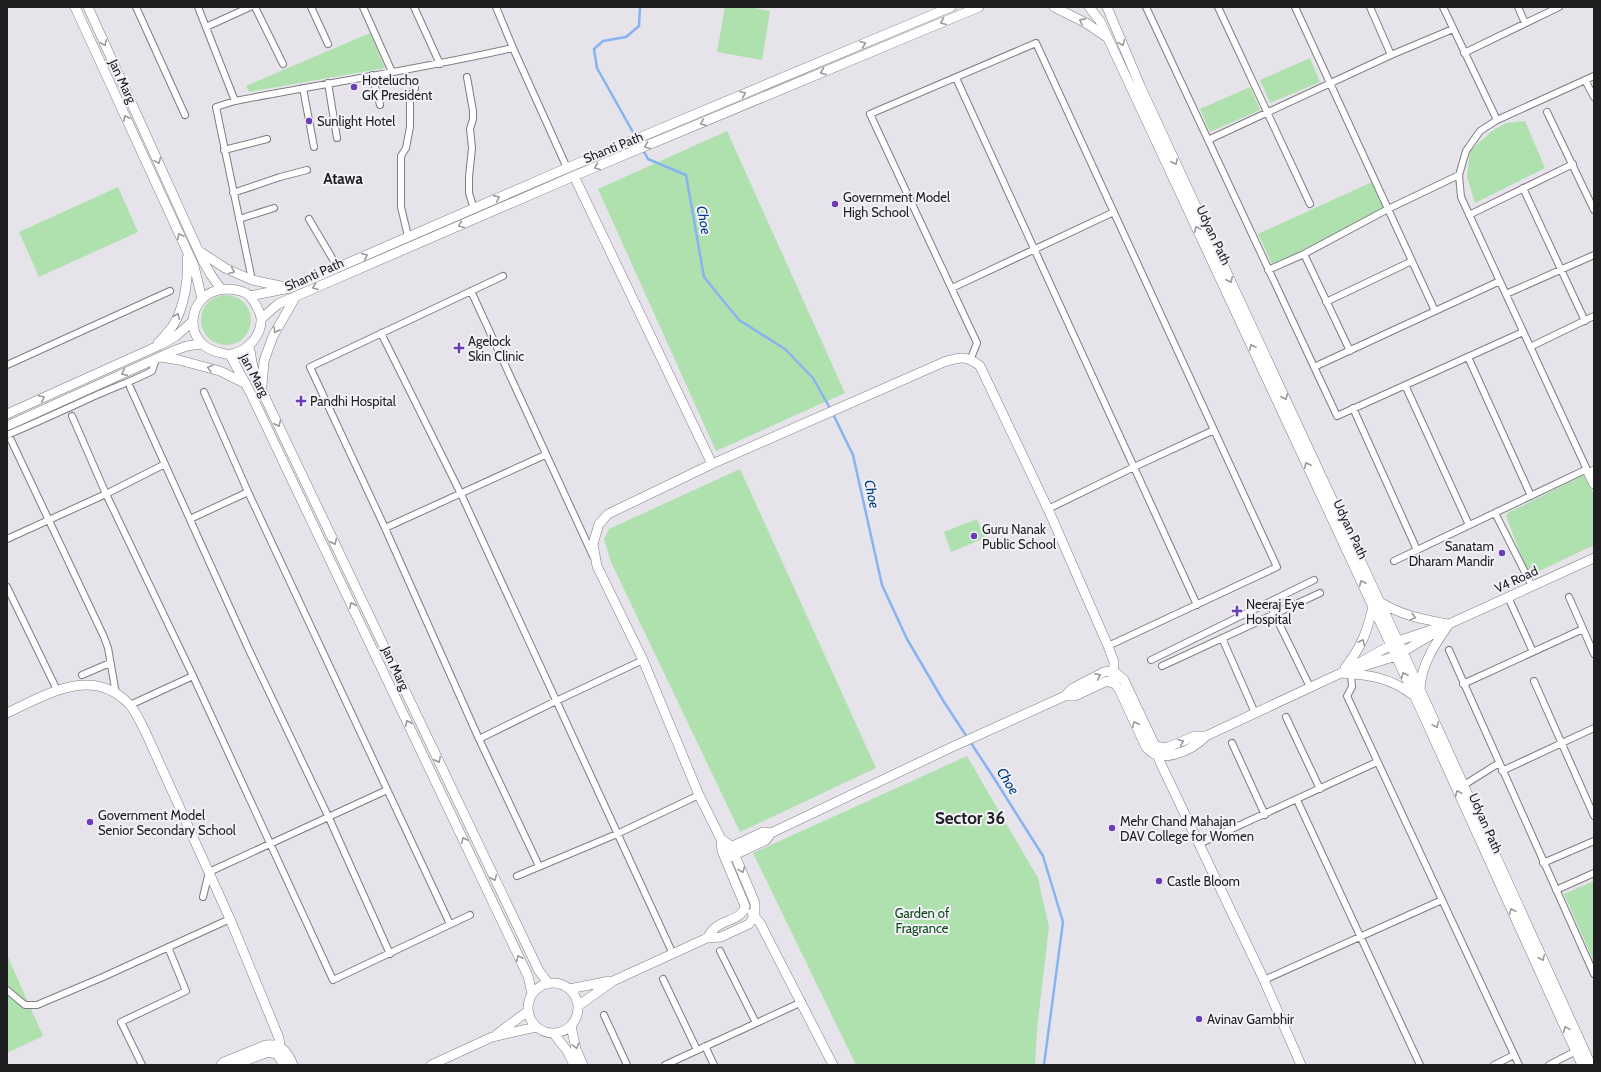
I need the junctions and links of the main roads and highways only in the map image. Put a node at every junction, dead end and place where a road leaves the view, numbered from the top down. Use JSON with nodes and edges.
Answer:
{"nodes":[{"id":1,"x":75,"y":7,"type":"edge"},
{"id":2,"x":88,"y":7,"type":"edge"},
{"id":3,"x":951,"y":7,"type":"edge"},
{"id":4,"x":979,"y":7,"type":"edge"},
{"id":5,"x":1054,"y":7,"type":"edge"},
{"id":6,"x":1089,"y":7,"type":"edge"},
{"id":7,"x":1107,"y":7,"type":"edge"},
{"id":8,"x":1108,"y":38,"type":"junction"},
{"id":9,"x":574,"y":176,"type":"junction"},
{"id":10,"x":187,"y":250,"type":"junction"},
{"id":11,"x":199,"y":251,"type":"junction"},
{"id":12,"x":290,"y":288,"type":"junction"},
{"id":13,"x":221,"y":289,"type":"junction"},
{"id":14,"x":250,"y":296,"type":"junction"},
{"id":15,"x":296,"y":296,"type":"junction"},
{"id":16,"x":202,"y":299,"type":"junction"},
{"id":17,"x":261,"y":319,"type":"junction"},
{"id":18,"x":193,"y":321,"type":"junction"},
{"id":19,"x":201,"y":344,"type":"junction"},
{"id":20,"x":249,"y":346,"type":"junction"},
{"id":21,"x":154,"y":347,"type":"junction"},
{"id":22,"x":230,"y":355,"type":"junction"},
{"id":23,"x":158,"y":358,"type":"junction"},
{"id":24,"x":246,"y":384,"type":"junction"},
{"id":25,"x":261,"y":389,"type":"junction"},
{"id":26,"x":7,"y":414,"type":"edge"},
{"id":27,"x":7,"y":426,"type":"edge"},
{"id":28,"x":712,"y":464,"type":"junction"},
{"id":29,"x":1590,"y":471,"type":"edge"},
{"id":30,"x":1594,"y":484,"type":"edge"},
{"id":31,"x":1594,"y":558,"type":"edge"},
{"id":32,"x":1376,"y":604,"type":"junction"},
{"id":33,"x":1449,"y":624,"type":"junction"},
{"id":34,"x":1394,"y":643,"type":"junction"},
{"id":35,"x":1400,"y":654,"type":"junction"},
{"id":36,"x":1114,"y":673,"type":"junction"},
{"id":37,"x":1346,"y":673,"type":"junction"},
{"id":38,"x":1113,"y":682,"type":"junction"},
{"id":39,"x":1417,"y":693,"type":"junction"},
{"id":40,"x":1065,"y":696,"type":"junction"},
{"id":41,"x":7,"y":713,"type":"edge"},
{"id":42,"x":1159,"y":751,"type":"junction"},
{"id":43,"x":721,"y":839,"type":"junction"},
{"id":44,"x":733,"y":851,"type":"junction"},
{"id":45,"x":724,"y":855,"type":"junction"},
{"id":46,"x":744,"y":907,"type":"junction"},
{"id":47,"x":755,"y":915,"type":"junction"},
{"id":48,"x":707,"y":938,"type":"junction"},
{"id":49,"x":613,"y":981,"type":"junction"},
{"id":50,"x":548,"y":984,"type":"junction"},
{"id":51,"x":569,"y":989,"type":"junction"},
{"id":52,"x":532,"y":994,"type":"junction"},
{"id":53,"x":578,"y":1006,"type":"junction"},
{"id":54,"x":528,"y":1011,"type":"junction"},
{"id":55,"x":571,"y":1026,"type":"junction"},
{"id":56,"x":536,"y":1027,"type":"junction"},
{"id":57,"x":554,"y":1034,"type":"junction"},
{"id":58,"x":492,"y":1037,"type":"junction"},
{"id":59,"x":279,"y":1050,"type":"junction"},
{"id":60,"x":221,"y":1065,"type":"edge"},
{"id":61,"x":234,"y":1065,"type":"edge"},
{"id":62,"x":284,"y":1065,"type":"edge"},
{"id":63,"x":293,"y":1065,"type":"edge"},
{"id":64,"x":431,"y":1065,"type":"edge"},
{"id":65,"x":574,"y":1065,"type":"edge"},
{"id":66,"x":583,"y":1065,"type":"edge"},
{"id":67,"x":833,"y":1065,"type":"edge"},
{"id":68,"x":1302,"y":1065,"type":"edge"},
{"id":69,"x":1582,"y":1065,"type":"edge"},
{"id":70,"x":1591,"y":1065,"type":"edge"}],
"edges":[{"from":10,"to":1,"type":"main road","name":"Jan Marg","one_way":true},
{"from":2,"to":11,"type":"main road","name":"Jan Marg","one_way":true},
{"from":12,"to":3,"type":"main road","name":"Shanti Path","one_way":true},
{"from":4,"to":9,"type":"main road","name":"Shanti Path","one_way":true},
{"from":8,"to":5,"type":"main road","one_way":true},
{"from":6,"to":8,"type":"main road","name":"Udyan Path"},
{"from":7,"to":32,"type":"main road","name":"Udyan Path","one_way":true},
{"from":32,"to":8,"type":"main road","name":"Udyan Path","one_way":true},
{"from":9,"to":15,"type":"main road","name":"Shanti Path","one_way":true},
{"from":9,"to":28,"type":"main road"},
{"from":10,"to":16,"type":"main road","name":"Jan Marg"},
{"from":21,"to":10,"type":"main road","one_way":true},
{"from":11,"to":12,"type":"main road","one_way":true},
{"from":11,"to":13,"type":"main road","name":"Jan Marg"},
{"from":12,"to":14,"type":"main road","name":"Shanti Path"},
{"from":13,"to":14,"type":"main road"},
{"from":13,"to":16,"type":"main road"},
{"from":14,"to":17,"type":"main road"},
{"from":15,"to":17,"type":"main road","name":"Shanti Path"},
{"from":15,"to":25,"type":"main road","one_way":true},
{"from":16,"to":18,"type":"main road"},
{"from":17,"to":20,"type":"main road"},
{"from":18,"to":19,"type":"main road"},
{"from":18,"to":21,"type":"main road"},
{"from":19,"to":22,"type":"main road"},
{"from":19,"to":23,"type":"main road"},
{"from":20,"to":22,"type":"main road"},
{"from":20,"to":25,"type":"main road","name":"Jan Marg"},
{"from":26,"to":21,"type":"main road","one_way":true},
{"from":22,"to":24,"type":"main road","name":"Jan Marg"},
{"from":24,"to":23,"type":"main road","one_way":true},
{"from":23,"to":27,"type":"main road","one_way":true},
{"from":52,"to":24,"type":"main road","name":"Jan Marg","one_way":true},
{"from":25,"to":50,"type":"main road","name":"Jan Marg","one_way":true},
{"from":28,"to":36,"type":"main road"},
{"from":28,"to":43,"type":"main road"},
{"from":29,"to":30,"type":"main road"},
{"from":31,"to":33,"type":"main road","name":"V4 Road"},
{"from":32,"to":33,"type":"main road","one_way":true},
{"from":32,"to":34,"type":"main road","name":"Udyan Path"},
{"from":37,"to":32,"type":"main road","one_way":true},
{"from":33,"to":34,"type":"main road"},
{"from":33,"to":35,"type":"main road"},
{"from":33,"to":39,"type":"main road"},
{"from":34,"to":35,"type":"main road","name":"Udyan Path"},
{"from":34,"to":37,"type":"main road"},
{"from":35,"to":37,"type":"main road"},
{"from":35,"to":39,"type":"main road","name":"Udyan Path"},
{"from":36,"to":38,"type":"main road"},
{"from":40,"to":36,"type":"main road","one_way":true},
{"from":36,"to":42,"type":"main road"},
{"from":37,"to":39,"type":"main road"},
{"from":37,"to":42,"type":"main road"},
{"from":38,"to":40,"type":"main road"},
{"from":42,"to":38,"type":"main road","one_way":true},
{"from":69,"to":39,"type":"main road","name":"Udyan Path","one_way":true},
{"from":39,"to":70,"type":"main road","name":"Udyan Path","one_way":true},
{"from":40,"to":44,"type":"main road"},
{"from":41,"to":59,"type":"main road"},
{"from":42,"to":68,"type":"main road"},
{"from":43,"to":44,"type":"main road"},
{"from":43,"to":45,"type":"main road"},
{"from":44,"to":45,"type":"main road"},
{"from":44,"to":47,"type":"main road","one_way":true},
{"from":45,"to":46,"type":"main road"},
{"from":46,"to":47,"type":"main road"},
{"from":46,"to":48,"type":"main road"},
{"from":47,"to":48,"type":"main road"},
{"from":47,"to":67,"type":"main road"},
{"from":48,"to":49,"type":"main road"},
{"from":49,"to":51,"type":"main road"},
{"from":49,"to":53,"type":"main road"},
{"from":50,"to":51,"type":"main road"},
{"from":50,"to":52,"type":"main road"},
{"from":51,"to":53,"type":"main road"},
{"from":52,"to":54,"type":"main road"},
{"from":53,"to":55,"type":"main road"},
{"from":54,"to":56,"type":"main road"},
{"from":54,"to":58,"type":"main road"},
{"from":55,"to":57,"type":"main road"},
{"from":55,"to":66,"type":"main road","one_way":true},
{"from":56,"to":57,"type":"main road"},
{"from":56,"to":58,"type":"main road"},
{"from":57,"to":65,"type":"main road"},
{"from":58,"to":64,"type":"main road"},
{"from":59,"to":60,"type":"main road"},
{"from":59,"to":61,"type":"main road"},
{"from":59,"to":62,"type":"main road"},
{"from":59,"to":63,"type":"main road"}]}
